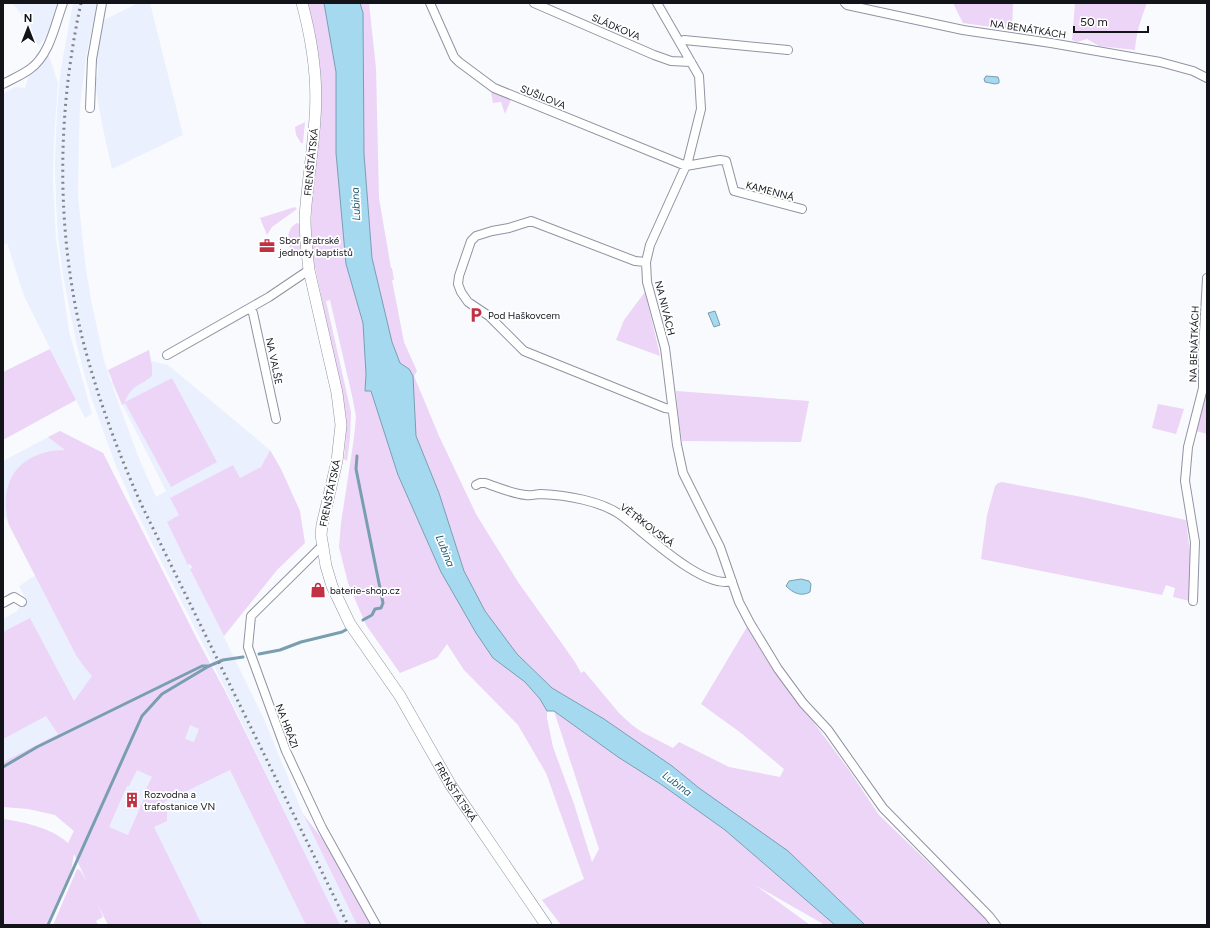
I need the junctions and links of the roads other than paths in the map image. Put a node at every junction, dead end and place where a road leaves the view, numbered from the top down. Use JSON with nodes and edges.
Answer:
{"nodes":[{"id":1,"x":63,"y":3,"type":"edge"},
{"id":2,"x":102,"y":3,"type":"edge"},
{"id":3,"x":302,"y":3,"type":"edge"},
{"id":4,"x":430,"y":3,"type":"edge"},
{"id":5,"x":534,"y":3,"type":"edge"},
{"id":6,"x":656,"y":3,"type":"edge"},
{"id":7,"x":845,"y":3,"type":"edge"},
{"id":8,"x":680,"y":43,"type":"junction"},
{"id":9,"x":788,"y":50,"type":"dead end"},
{"id":10,"x":691,"y":62,"type":"junction"},
{"id":11,"x":1207,"y":78,"type":"edge"},
{"id":12,"x":3,"y":84,"type":"edge"},
{"id":13,"x":90,"y":108,"type":"dead end"},
{"id":14,"x":686,"y":166,"type":"junction"},
{"id":15,"x":802,"y":209,"type":"dead end"},
{"id":16,"x":646,"y":262,"type":"junction"},
{"id":17,"x":308,"y":270,"type":"junction"},
{"id":18,"x":1207,"y":278,"type":"edge"},
{"id":19,"x":250,"y":308,"type":"junction"},
{"id":20,"x":167,"y":355,"type":"dead end"},
{"id":21,"x":672,"y":409,"type":"junction"},
{"id":22,"x":276,"y":419,"type":"dead end"},
{"id":23,"x":476,"y":485,"type":"dead end"},
{"id":24,"x":322,"y":546,"type":"junction"},
{"id":25,"x":732,"y":581,"type":"junction"},
{"id":26,"x":1193,"y":601,"type":"dead end"},
{"id":27,"x":22,"y":602,"type":"dead end"},
{"id":28,"x":3,"y":603,"type":"edge"},
{"id":29,"x":376,"y":925,"type":"edge"},
{"id":30,"x":546,"y":925,"type":"edge"},
{"id":31,"x":996,"y":925,"type":"edge"}],
"edges":[{"from":1,"to":12,"type":"street"},
{"from":2,"to":13,"type":"street"},
{"from":3,"to":17,"type":"main road","name":"FRENŠTÁTSKÁ"},
{"from":4,"to":14,"type":"street","name":"SUŠILOVA"},
{"from":5,"to":10,"type":"street","name":"SLÁDKOVA"},
{"from":6,"to":8,"type":"street","name":"NA NIVÁCH"},
{"from":7,"to":11,"type":"street","name":"NA BENÁTKÁCH"},
{"from":8,"to":9,"type":"street"},
{"from":8,"to":10,"type":"street","name":"NA NIVÁCH"},
{"from":10,"to":14,"type":"street","name":"NA NIVÁCH"},
{"from":14,"to":15,"type":"street","name":"KAMENNÁ"},
{"from":14,"to":16,"type":"street","name":"NA NIVÁCH"},
{"from":16,"to":21,"type":"street","name":"NA NIVÁCH"},
{"from":16,"to":21,"type":"street"},
{"from":17,"to":19,"type":"street"},
{"from":17,"to":24,"type":"main road","name":"FRENŠTÁTSKÁ"},
{"from":18,"to":26,"type":"street","name":"NA BENÁTKÁCH"},
{"from":19,"to":20,"type":"street"},
{"from":19,"to":22,"type":"street","name":"NA VALŠE"},
{"from":21,"to":25,"type":"street","name":"NA NIVÁCH"},
{"from":23,"to":25,"type":"street","name":"VĚTŘKOVSKÁ"},
{"from":24,"to":29,"type":"street","name":"NA HRÁZI"},
{"from":24,"to":30,"type":"main road","name":"FRENŠTÁTSKÁ"},
{"from":25,"to":31,"type":"street","name":"NA NIVÁCH"},
{"from":27,"to":28,"type":"street"}]}
